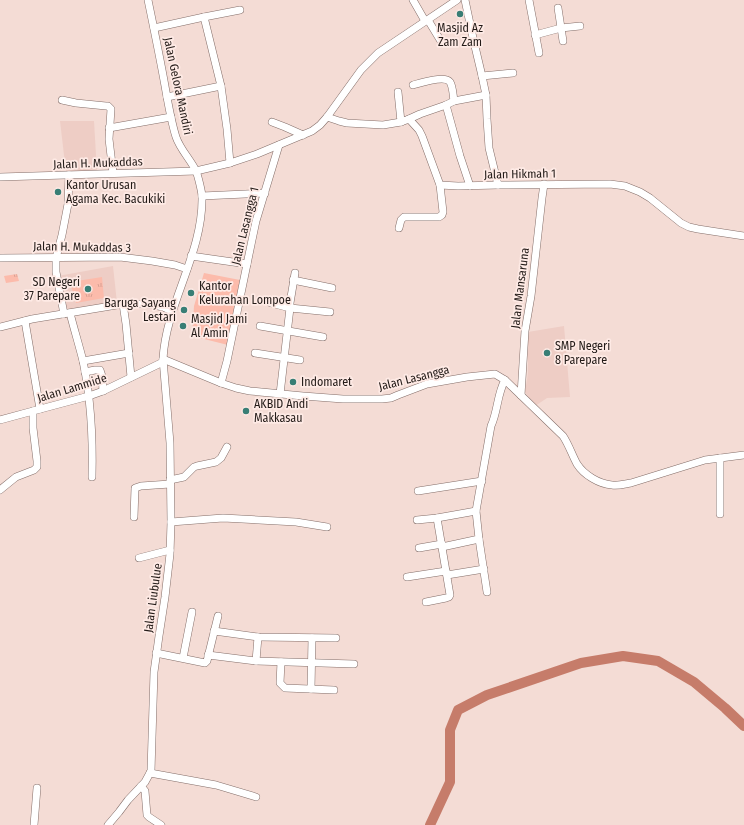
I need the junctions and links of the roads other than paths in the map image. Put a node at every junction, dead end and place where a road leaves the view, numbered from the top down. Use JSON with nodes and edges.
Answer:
{"nodes":[{"id":1,"x":148,"y":0,"type":"edge"},
{"id":2,"x":413,"y":0,"type":"edge"},
{"id":3,"x":457,"y":0,"type":"edge"},
{"id":4,"x":465,"y":0,"type":"edge"},
{"id":5,"x":529,"y":0,"type":"edge"},
{"id":6,"x":558,"y":8,"type":"dead end"},
{"id":7,"x":240,"y":10,"type":"dead end"},
{"id":8,"x":204,"y":17,"type":"junction"},
{"id":9,"x":427,"y":20,"type":"junction"},
{"id":10,"x":580,"y":26,"type":"dead end"},
{"id":11,"x":154,"y":28,"type":"junction"},
{"id":12,"x":561,"y":28,"type":"junction"},
{"id":13,"x":536,"y":35,"type":"junction"},
{"id":14,"x":563,"y":42,"type":"dead end"},
{"id":15,"x":442,"y":43,"type":"dead end"},
{"id":16,"x":539,"y":53,"type":"dead end"},
{"id":17,"x":513,"y":73,"type":"dead end"},
{"id":18,"x":482,"y":76,"type":"junction"},
{"id":19,"x":413,"y":85,"type":"dead end"},
{"id":20,"x":221,"y":86,"type":"junction"},
{"id":21,"x":398,"y":92,"type":"dead end"},
{"id":22,"x":486,"y":95,"type":"junction"},
{"id":23,"x":167,"y":97,"type":"junction"},
{"id":24,"x":62,"y":100,"type":"dead end"},
{"id":25,"x":454,"y":101,"type":"junction"},
{"id":26,"x":446,"y":104,"type":"junction"},
{"id":27,"x":171,"y":117,"type":"junction"},
{"id":28,"x":327,"y":117,"type":"junction"},
{"id":29,"x":409,"y":119,"type":"junction"},
{"id":30,"x":272,"y":122,"type":"dead end"},
{"id":31,"x":401,"y":122,"type":"junction"},
{"id":32,"x":109,"y":128,"type":"junction"},
{"id":33,"x":303,"y":135,"type":"junction"},
{"id":34,"x":279,"y":145,"type":"junction"},
{"id":35,"x":230,"y":163,"type":"junction"},
{"id":36,"x":196,"y":171,"type":"junction"},
{"id":37,"x":113,"y":173,"type":"junction"},
{"id":38,"x":70,"y":175,"type":"junction"},
{"id":39,"x":0,"y":177,"type":"edge"},
{"id":40,"x":544,"y":184,"type":"junction"},
{"id":41,"x":440,"y":185,"type":"junction"},
{"id":42,"x":498,"y":185,"type":"junction"},
{"id":43,"x":470,"y":186,"type":"junction"},
{"id":44,"x":265,"y":193,"type":"junction"},
{"id":45,"x":202,"y":196,"type":"junction"},
{"id":46,"x":399,"y":228,"type":"dead end"},
{"id":47,"x":744,"y":236,"type":"edge"},
{"id":48,"x":192,"y":256,"type":"junction"},
{"id":49,"x":0,"y":258,"type":"edge"},
{"id":50,"x":56,"y":258,"type":"junction"},
{"id":51,"x":247,"y":264,"type":"junction"},
{"id":52,"x":187,"y":269,"type":"junction"},
{"id":53,"x":294,"y":272,"type":"dead end"},
{"id":54,"x":293,"y":280,"type":"junction"},
{"id":55,"x":332,"y":288,"type":"dead end"},
{"id":56,"x":271,"y":303,"type":"dead end"},
{"id":57,"x":124,"y":304,"type":"junction"},
{"id":58,"x":290,"y":308,"type":"junction"},
{"id":59,"x":172,"y":311,"type":"junction"},
{"id":60,"x":330,"y":312,"type":"dead end"},
{"id":61,"x":67,"y":313,"type":"junction"},
{"id":62,"x":25,"y":321,"type":"junction"},
{"id":63,"x":260,"y":326,"type":"dead end"},
{"id":64,"x":0,"y":327,"type":"edge"},
{"id":65,"x":288,"y":330,"type":"junction"},
{"id":66,"x":323,"y":337,"type":"dead end"},
{"id":67,"x":129,"y":353,"type":"junction"},
{"id":68,"x":255,"y":353,"type":"dead end"},
{"id":69,"x":284,"y":357,"type":"junction"},
{"id":70,"x":83,"y":360,"type":"junction"},
{"id":71,"x":163,"y":360,"type":"junction"},
{"id":72,"x":300,"y":360,"type":"dead end"},
{"id":73,"x":85,"y":372,"type":"junction"},
{"id":74,"x":132,"y":377,"type":"junction"},
{"id":75,"x":502,"y":378,"type":"junction"},
{"id":76,"x":221,"y":383,"type":"junction"},
{"id":77,"x":103,"y":391,"type":"junction"},
{"id":78,"x":280,"y":394,"type":"junction"},
{"id":79,"x":521,"y":395,"type":"junction"},
{"id":80,"x":89,"y":396,"type":"junction"},
{"id":81,"x":37,"y":410,"type":"junction"},
{"id":82,"x":0,"y":420,"type":"edge"},
{"id":83,"x":228,"y":447,"type":"dead end"},
{"id":84,"x":744,"y":455,"type":"edge"},
{"id":85,"x":720,"y":458,"type":"junction"},
{"id":86,"x":92,"y":477,"type":"dead end"},
{"id":87,"x":482,"y":481,"type":"junction"},
{"id":88,"x":170,"y":482,"type":"junction"},
{"id":89,"x":0,"y":490,"type":"edge"},
{"id":90,"x":418,"y":491,"type":"dead end"},
{"id":91,"x":476,"y":511,"type":"junction"},
{"id":92,"x":720,"y":514,"type":"dead end"},
{"id":93,"x":134,"y":517,"type":"dead end"},
{"id":94,"x":437,"y":518,"type":"junction"},
{"id":95,"x":417,"y":520,"type":"dead end"},
{"id":96,"x":171,"y":522,"type":"junction"},
{"id":97,"x":327,"y":527,"type":"dead end"},
{"id":98,"x":479,"y":539,"type":"junction"},
{"id":99,"x":442,"y":545,"type":"junction"},
{"id":100,"x":419,"y":548,"type":"dead end"},
{"id":101,"x":170,"y":550,"type":"junction"},
{"id":102,"x":139,"y":558,"type":"dead end"},
{"id":103,"x":484,"y":569,"type":"junction"},
{"id":104,"x":447,"y":573,"type":"junction"},
{"id":105,"x":407,"y":577,"type":"dead end"},
{"id":106,"x":488,"y":592,"type":"dead end"},
{"id":107,"x":426,"y":602,"type":"dead end"},
{"id":108,"x":192,"y":612,"type":"dead end"},
{"id":109,"x":218,"y":616,"type":"dead end"},
{"id":110,"x":214,"y":632,"type":"junction"},
{"id":111,"x":258,"y":637,"type":"junction"},
{"id":112,"x":312,"y":638,"type":"junction"},
{"id":113,"x":336,"y":638,"type":"dead end"},
{"id":114,"x":156,"y":653,"type":"junction"},
{"id":115,"x":208,"y":655,"type":"junction"},
{"id":116,"x":183,"y":658,"type":"junction"},
{"id":117,"x":256,"y":661,"type":"junction"},
{"id":118,"x":281,"y":662,"type":"junction"},
{"id":119,"x":311,"y":663,"type":"junction"},
{"id":120,"x":354,"y":664,"type":"dead end"},
{"id":121,"x":311,"y":689,"type":"junction"},
{"id":122,"x":334,"y":690,"type":"dead end"},
{"id":123,"x":150,"y":773,"type":"junction"},
{"id":124,"x":141,"y":786,"type":"junction"},
{"id":125,"x":37,"y":788,"type":"dead end"},
{"id":126,"x":256,"y":796,"type":"dead end"},
{"id":127,"x":34,"y":825,"type":"edge"},
{"id":128,"x":108,"y":825,"type":"edge"},
{"id":129,"x":161,"y":825,"type":"edge"}],
"edges":[{"from":1,"to":11,"type":"street","name":"Jalan Gelora Mandiri"},
{"from":2,"to":9,"type":"street"},
{"from":3,"to":9,"type":"street","name":"Jalan H. Mukaddas"},
{"from":4,"to":18,"type":"street"},
{"from":5,"to":13,"type":"street"},
{"from":6,"to":12,"type":"street"},
{"from":7,"to":8,"type":"street"},
{"from":8,"to":11,"type":"street"},
{"from":8,"to":20,"type":"street"},
{"from":9,"to":15,"type":"street"},
{"from":9,"to":28,"type":"street","name":"Jalan H. Mukaddas"},
{"from":10,"to":12,"type":"street"},
{"from":11,"to":23,"type":"street","name":"Jalan Gelora Mandiri"},
{"from":12,"to":13,"type":"street"},
{"from":12,"to":14,"type":"street"},
{"from":13,"to":16,"type":"street"},
{"from":17,"to":18,"type":"street"},
{"from":18,"to":22,"type":"street"},
{"from":19,"to":25,"type":"street"},
{"from":20,"to":23,"type":"street"},
{"from":20,"to":35,"type":"street"},
{"from":21,"to":31,"type":"street"},
{"from":22,"to":25,"type":"street"},
{"from":22,"to":42,"type":"street"},
{"from":23,"to":27,"type":"street","name":"Jalan Gelora Mandiri"},
{"from":24,"to":32,"type":"street"},
{"from":25,"to":26,"type":"street"},
{"from":26,"to":29,"type":"street"},
{"from":26,"to":43,"type":"street"},
{"from":27,"to":32,"type":"street"},
{"from":27,"to":36,"type":"street","name":"Jalan Gelora Mandiri"},
{"from":28,"to":31,"type":"street"},
{"from":28,"to":33,"type":"street","name":"Jalan H. Mukaddas"},
{"from":29,"to":31,"type":"street"},
{"from":29,"to":41,"type":"street"},
{"from":30,"to":33,"type":"street"},
{"from":32,"to":37,"type":"street"},
{"from":33,"to":34,"type":"street","name":"Jalan H. Mukaddas"},
{"from":34,"to":35,"type":"street","name":"Jalan H. Mukaddas"},
{"from":34,"to":44,"type":"street","name":"Jalan Lasangga 1"},
{"from":35,"to":36,"type":"street","name":"Jalan H. Mukaddas"},
{"from":36,"to":37,"type":"street","name":"Jalan H. Mukaddas"},
{"from":36,"to":45,"type":"street","name":"Jalan Gelora Mandiri"},
{"from":37,"to":38,"type":"street","name":"Jalan H. Mukaddas"},
{"from":38,"to":39,"type":"street","name":"Jalan H. Mukaddas"},
{"from":38,"to":50,"type":"street"},
{"from":40,"to":42,"type":"street","name":"Jalan Hikmah 1"},
{"from":40,"to":47,"type":"street","name":"Jalan Hikmah 1"},
{"from":40,"to":79,"type":"street","name":"Jalan Mansaruna"},
{"from":41,"to":43,"type":"street","name":"Jalan Hikmah 1"},
{"from":41,"to":46,"type":"street"},
{"from":42,"to":43,"type":"street","name":"Jalan Hikmah 1"},
{"from":44,"to":45,"type":"street"},
{"from":44,"to":51,"type":"street","name":"Jalan Lasangga 1"},
{"from":45,"to":48,"type":"street","name":"Jalan Gelora Mandiri"},
{"from":48,"to":51,"type":"street"},
{"from":48,"to":52,"type":"street","name":"Jalan Gelora Mandiri"},
{"from":49,"to":50,"type":"street","name":"Jalan H. Mukaddas 3"},
{"from":50,"to":52,"type":"street","name":"Jalan H. Mukaddas 3"},
{"from":50,"to":61,"type":"street"},
{"from":51,"to":76,"type":"street","name":"Jalan Lasangga 1"},
{"from":52,"to":59,"type":"street","name":"Jalan Gelora Mandiri"},
{"from":53,"to":54,"type":"street"},
{"from":54,"to":55,"type":"street"},
{"from":54,"to":58,"type":"street"},
{"from":56,"to":58,"type":"street"},
{"from":57,"to":59,"type":"street"},
{"from":57,"to":61,"type":"street"},
{"from":57,"to":67,"type":"street"},
{"from":58,"to":60,"type":"street"},
{"from":58,"to":65,"type":"street"},
{"from":59,"to":71,"type":"street","name":"Jalan Gelora Mandiri"},
{"from":61,"to":62,"type":"street"},
{"from":61,"to":70,"type":"street"},
{"from":62,"to":64,"type":"street"},
{"from":62,"to":81,"type":"street"},
{"from":63,"to":65,"type":"street"},
{"from":65,"to":66,"type":"street"},
{"from":65,"to":69,"type":"street"},
{"from":67,"to":70,"type":"street"},
{"from":67,"to":74,"type":"street"},
{"from":68,"to":69,"type":"street"},
{"from":69,"to":72,"type":"street"},
{"from":69,"to":78,"type":"street"},
{"from":70,"to":73,"type":"street"},
{"from":71,"to":74,"type":"street","name":"Jalan Lammide"},
{"from":71,"to":76,"type":"street","name":"Jalan Lasangga"},
{"from":71,"to":88,"type":"street","name":"Jalan Liubulue"},
{"from":73,"to":77,"type":"street"},
{"from":73,"to":80,"type":"street"},
{"from":74,"to":77,"type":"street","name":"Jalan Lammide"},
{"from":75,"to":78,"type":"street","name":"Jalan Lasangga"},
{"from":75,"to":79,"type":"street"},
{"from":75,"to":87,"type":"street"},
{"from":76,"to":78,"type":"street","name":"Jalan Lasangga"},
{"from":77,"to":80,"type":"street","name":"Jalan Lammide"},
{"from":79,"to":85,"type":"street"},
{"from":80,"to":81,"type":"street","name":"Jalan Lammide"},
{"from":80,"to":86,"type":"street"},
{"from":81,"to":82,"type":"street"},
{"from":81,"to":89,"type":"street","name":"Jalan Lammide"},
{"from":83,"to":88,"type":"street"},
{"from":84,"to":85,"type":"street"},
{"from":85,"to":92,"type":"street"},
{"from":87,"to":90,"type":"street"},
{"from":87,"to":91,"type":"street"},
{"from":88,"to":93,"type":"street"},
{"from":88,"to":96,"type":"street","name":"Jalan Liubulue"},
{"from":91,"to":94,"type":"street"},
{"from":91,"to":98,"type":"street"},
{"from":94,"to":95,"type":"street"},
{"from":94,"to":99,"type":"street"},
{"from":96,"to":97,"type":"street"},
{"from":96,"to":101,"type":"street","name":"Jalan Liubulue"},
{"from":98,"to":99,"type":"street"},
{"from":98,"to":103,"type":"street"},
{"from":99,"to":100,"type":"street"},
{"from":99,"to":104,"type":"street"},
{"from":101,"to":102,"type":"street"},
{"from":101,"to":114,"type":"street","name":"Jalan Liubulue"},
{"from":103,"to":104,"type":"street"},
{"from":103,"to":106,"type":"street"},
{"from":104,"to":105,"type":"street"},
{"from":104,"to":107,"type":"street"},
{"from":108,"to":116,"type":"street"},
{"from":109,"to":110,"type":"street"},
{"from":110,"to":111,"type":"street"},
{"from":110,"to":115,"type":"street"},
{"from":111,"to":112,"type":"street"},
{"from":111,"to":117,"type":"street"},
{"from":112,"to":113,"type":"street"},
{"from":112,"to":119,"type":"street"},
{"from":114,"to":116,"type":"street"},
{"from":114,"to":123,"type":"street","name":"Jalan Liubulue"},
{"from":115,"to":116,"type":"street"},
{"from":115,"to":117,"type":"street"},
{"from":117,"to":118,"type":"street"},
{"from":118,"to":119,"type":"street"},
{"from":118,"to":121,"type":"street"},
{"from":119,"to":120,"type":"street"},
{"from":119,"to":121,"type":"street"},
{"from":121,"to":122,"type":"street"},
{"from":123,"to":124,"type":"street","name":"Jalan Liubulue"},
{"from":123,"to":126,"type":"street"},
{"from":124,"to":128,"type":"street","name":"Jalan Liubulue"},
{"from":124,"to":129,"type":"street"},
{"from":125,"to":127,"type":"street"}]}
